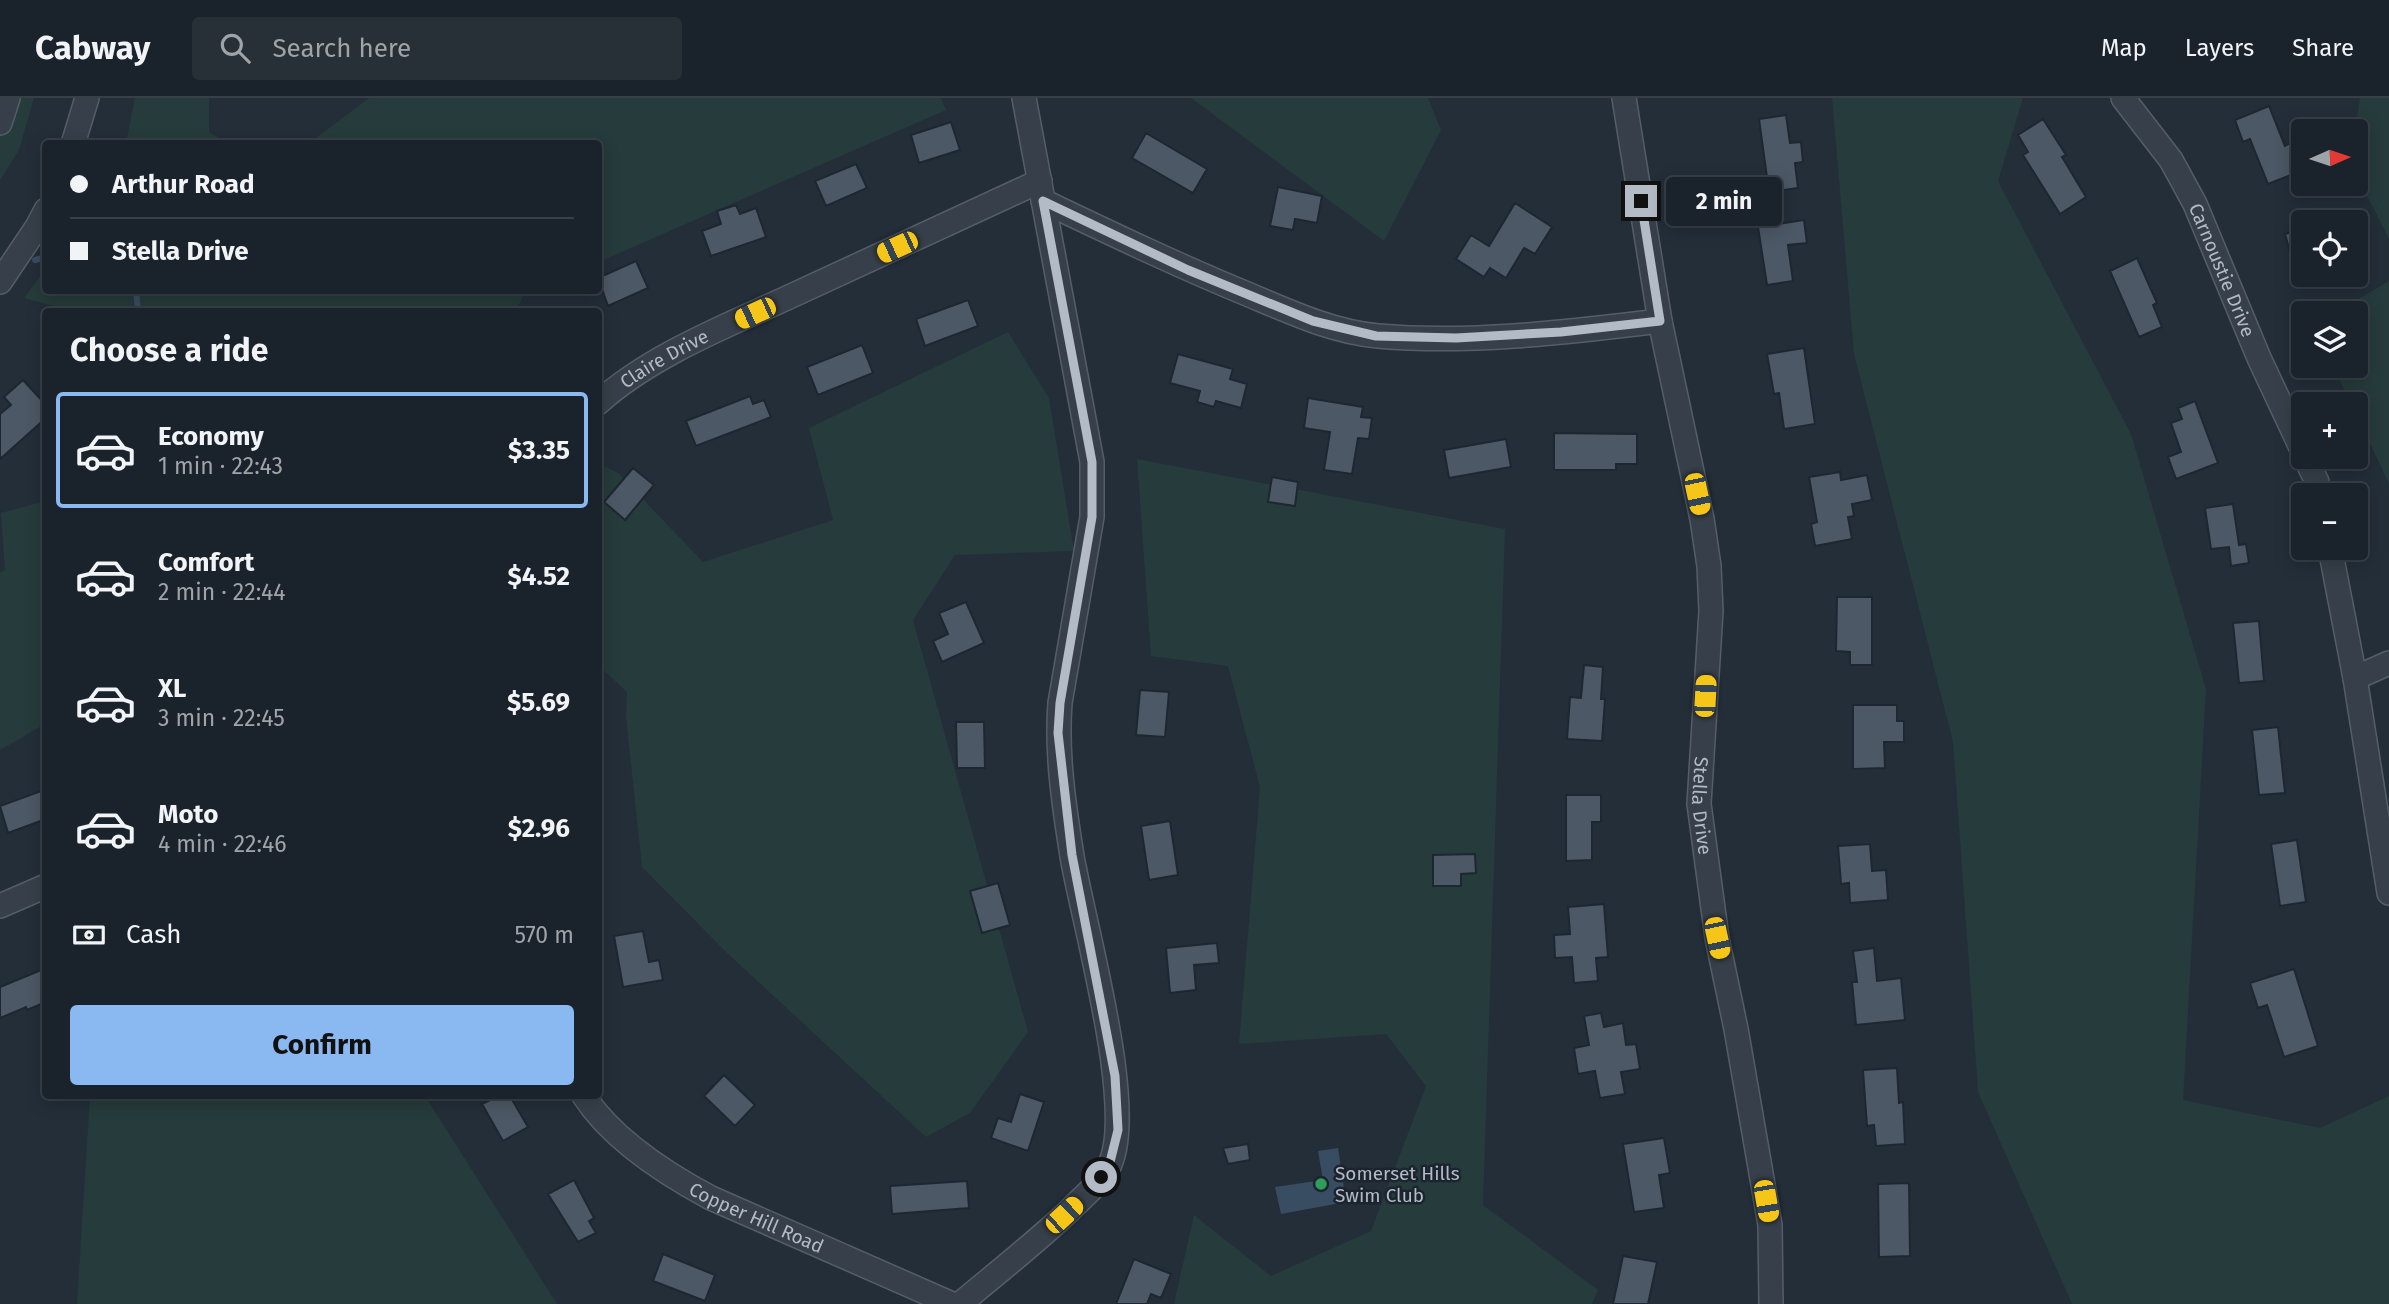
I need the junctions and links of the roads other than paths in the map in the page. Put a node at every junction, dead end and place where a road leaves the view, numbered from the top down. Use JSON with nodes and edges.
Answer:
{"nodes":[{"id":1,"x":8,"y":98,"type":"edge"},
{"id":2,"x":86,"y":98,"type":"edge"},
{"id":3,"x":1024,"y":98,"type":"edge"},
{"id":4,"x":1624,"y":98,"type":"edge"},
{"id":5,"x":2123,"y":98,"type":"edge"},
{"id":6,"x":0,"y":123,"type":"edge"},
{"id":7,"x":74,"y":140,"type":"edge"},
{"id":8,"x":1041,"y":191,"type":"junction"},
{"id":9,"x":42,"y":218,"type":"edge"},
{"id":10,"x":0,"y":282,"type":"edge"},
{"id":11,"x":1660,"y":321,"type":"junction"},
{"id":12,"x":602,"y":400,"type":"edge"},
{"id":13,"x":2291,"y":426,"type":"edge"},
{"id":14,"x":2332,"y":560,"type":"edge"},
{"id":15,"x":2389,"y":663,"type":"edge"},
{"id":16,"x":2355,"y":678,"type":"junction"},
{"id":17,"x":42,"y":888,"type":"edge"},
{"id":18,"x":2389,"y":893,"type":"edge"},
{"id":19,"x":0,"y":906,"type":"edge"},
{"id":20,"x":587,"y":1099,"type":"edge"},
{"id":21,"x":953,"y":1304,"type":"edge"},
{"id":22,"x":960,"y":1304,"type":"edge"},
{"id":23,"x":1771,"y":1304,"type":"edge"}],
"edges":[{"from":1,"to":6,"type":"street"},
{"from":2,"to":7,"type":"street"},
{"from":3,"to":8,"type":"street"},
{"from":4,"to":11,"type":"street","name":"Stella Drive"},
{"from":5,"to":13,"type":"street","name":"Carnoustie Drive"},
{"from":8,"to":11,"type":"street"},
{"from":8,"to":12,"type":"street","name":"Claire Drive"},
{"from":8,"to":22,"type":"street"},
{"from":9,"to":10,"type":"street"},
{"from":11,"to":23,"type":"street","name":"Stella Drive"},
{"from":14,"to":16,"type":"street"},
{"from":15,"to":16,"type":"street"},
{"from":16,"to":18,"type":"street"},
{"from":17,"to":19,"type":"street"},
{"from":20,"to":21,"type":"street","name":"Copper Hill Road"}]}
